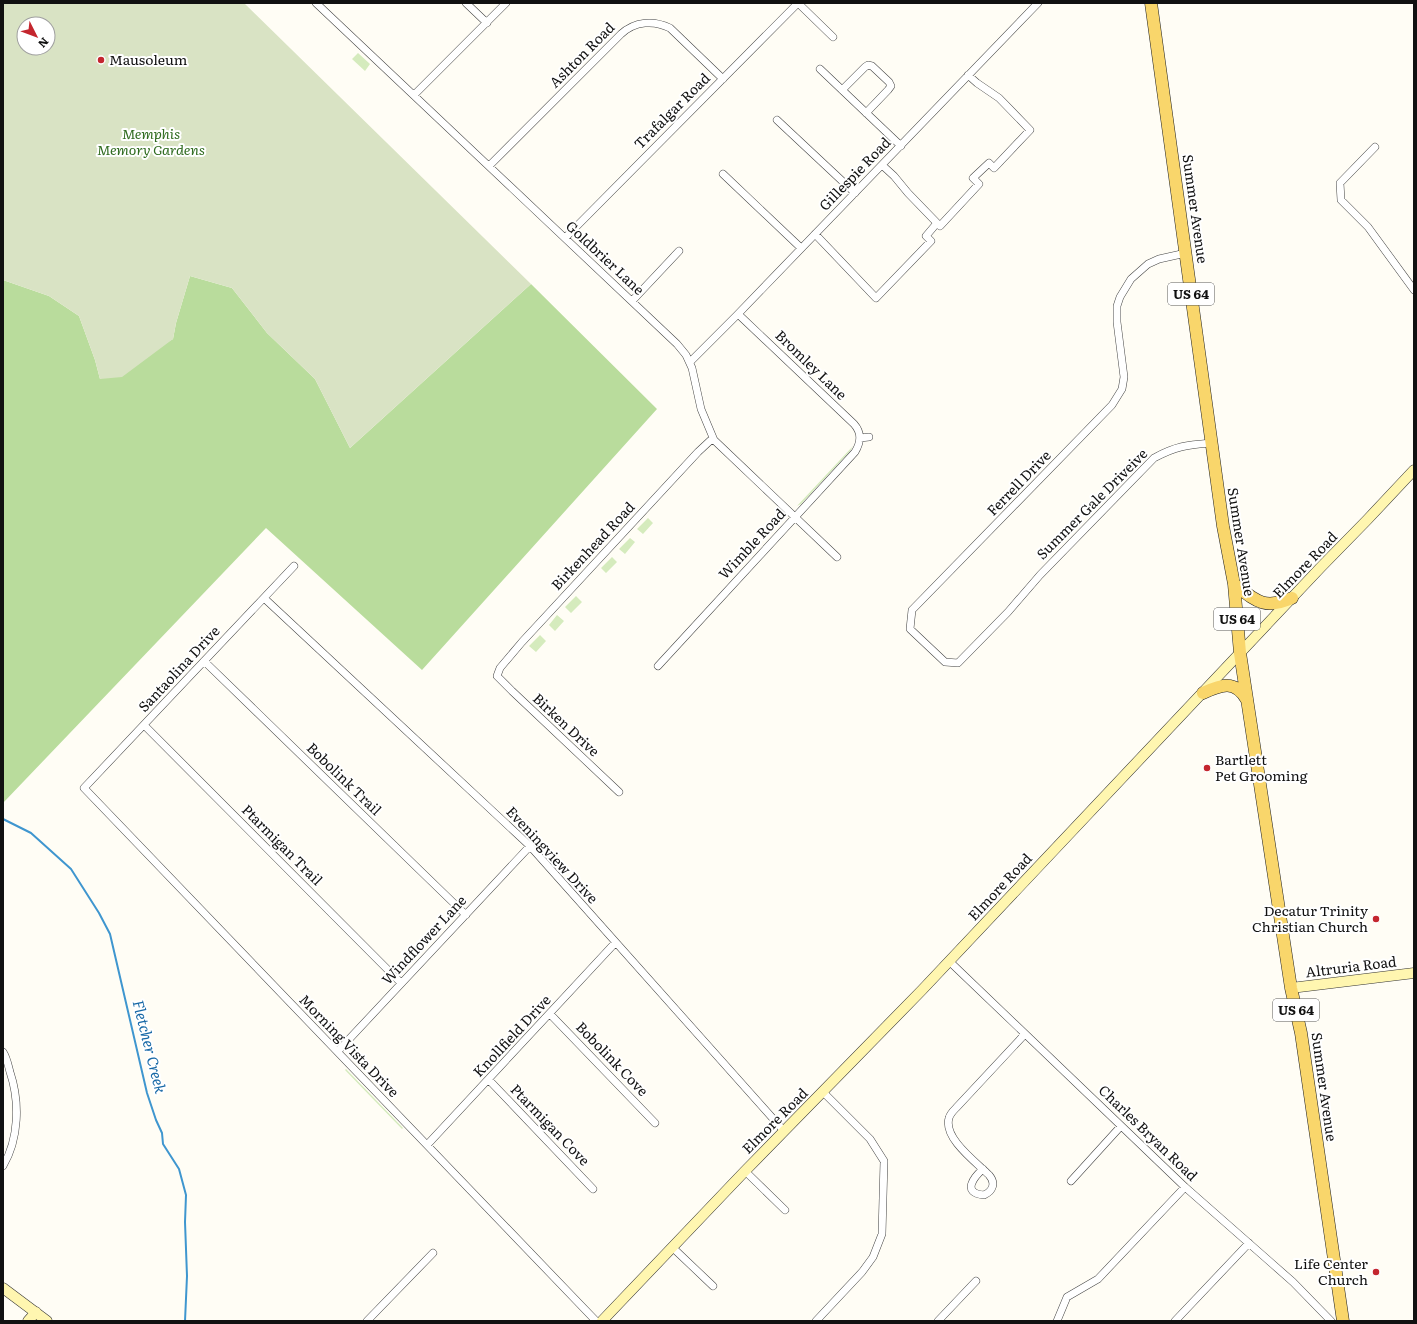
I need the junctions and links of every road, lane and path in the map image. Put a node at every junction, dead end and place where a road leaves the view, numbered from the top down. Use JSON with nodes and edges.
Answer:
{"nodes":[{"id":1,"x":316,"y":3,"type":"edge"},
{"id":2,"x":466,"y":3,"type":"edge"},
{"id":3,"x":506,"y":3,"type":"edge"},
{"id":4,"x":798,"y":3,"type":"edge"},
{"id":5,"x":1038,"y":3,"type":"edge"},
{"id":6,"x":1151,"y":3,"type":"edge"},
{"id":7,"x":487,"y":22,"type":"junction"},
{"id":8,"x":833,"y":36,"type":"dead end"},
{"id":9,"x":820,"y":69,"type":"dead end"},
{"id":10,"x":968,"y":76,"type":"junction"},
{"id":11,"x":723,"y":79,"type":"junction"},
{"id":12,"x":842,"y":90,"type":"junction"},
{"id":13,"x":414,"y":95,"type":"junction"},
{"id":14,"x":866,"y":114,"type":"junction"},
{"id":15,"x":777,"y":120,"type":"dead end"},
{"id":16,"x":901,"y":146,"type":"junction"},
{"id":17,"x":1375,"y":147,"type":"dead end"},
{"id":18,"x":882,"y":165,"type":"junction"},
{"id":19,"x":489,"y":166,"type":"junction"},
{"id":20,"x":723,"y":174,"type":"dead end"},
{"id":21,"x":855,"y":193,"type":"junction"},
{"id":22,"x":937,"y":223,"type":"junction"},
{"id":23,"x":814,"y":234,"type":"junction"},
{"id":24,"x":565,"y":238,"type":"junction"},
{"id":25,"x":801,"y":248,"type":"junction"},
{"id":26,"x":679,"y":251,"type":"dead end"},
{"id":27,"x":1186,"y":253,"type":"junction"},
{"id":28,"x":1414,"y":290,"type":"edge"},
{"id":29,"x":632,"y":301,"type":"junction"},
{"id":30,"x":738,"y":314,"type":"junction"},
{"id":31,"x":690,"y":362,"type":"junction"},
{"id":32,"x":869,"y":437,"type":"dead end"},
{"id":33,"x":713,"y":438,"type":"junction"},
{"id":34,"x":860,"y":438,"type":"junction"},
{"id":35,"x":1211,"y":443,"type":"junction"},
{"id":36,"x":1414,"y":470,"type":"edge"},
{"id":37,"x":794,"y":518,"type":"junction"},
{"id":38,"x":837,"y":557,"type":"dead end"},
{"id":39,"x":294,"y":566,"type":"dead end"},
{"id":40,"x":1234,"y":584,"type":"junction"},
{"id":41,"x":264,"y":598,"type":"junction"},
{"id":42,"x":1292,"y":598,"type":"junction"},
{"id":43,"x":1008,"y":612,"type":"joint"},
{"id":44,"x":1240,"y":653,"type":"junction"},
{"id":45,"x":204,"y":661,"type":"junction"},
{"id":46,"x":658,"y":666,"type":"dead end"},
{"id":47,"x":497,"y":676,"type":"joint"},
{"id":48,"x":1203,"y":693,"type":"junction"},
{"id":49,"x":1247,"y":700,"type":"junction"},
{"id":50,"x":144,"y":725,"type":"junction"},
{"id":51,"x":84,"y":788,"type":"joint"},
{"id":52,"x":619,"y":792,"type":"dead end"},
{"id":53,"x":530,"y":846,"type":"junction"},
{"id":54,"x":466,"y":915,"type":"junction"},
{"id":55,"x":615,"y":943,"type":"junction"},
{"id":56,"x":949,"y":961,"type":"junction"},
{"id":57,"x":1414,"y":973,"type":"edge"},
{"id":58,"x":401,"y":983,"type":"junction"},
{"id":59,"x":1291,"y":988,"type":"junction"},
{"id":60,"x":550,"y":1014,"type":"junction"},
{"id":61,"x":1025,"y":1034,"type":"junction"},
{"id":62,"x":338,"y":1051,"type":"junction"},
{"id":63,"x":3,"y":1052,"type":"edge"},
{"id":64,"x":489,"y":1080,"type":"junction"},
{"id":65,"x":823,"y":1092,"type":"junction"},
{"id":66,"x":655,"y":1123,"type":"dead end"},
{"id":67,"x":1121,"y":1126,"type":"junction"},
{"id":68,"x":784,"y":1131,"type":"junction"},
{"id":69,"x":427,"y":1145,"type":"junction"},
{"id":70,"x":3,"y":1166,"type":"edge"},
{"id":71,"x":983,"y":1169,"type":"dead end"},
{"id":72,"x":745,"y":1171,"type":"junction"},
{"id":73,"x":1071,"y":1181,"type":"dead end"},
{"id":74,"x":1185,"y":1187,"type":"junction"},
{"id":75,"x":593,"y":1189,"type":"dead end"},
{"id":76,"x":785,"y":1210,"type":"dead end"},
{"id":77,"x":1249,"y":1242,"type":"junction"},
{"id":78,"x":672,"y":1247,"type":"junction"},
{"id":79,"x":433,"y":1253,"type":"dead end"},
{"id":80,"x":976,"y":1281,"type":"dead end"},
{"id":81,"x":713,"y":1286,"type":"dead end"},
{"id":82,"x":3,"y":1288,"type":"edge"},
{"id":83,"x":36,"y":1312,"type":"junction"},
{"id":84,"x":28,"y":1321,"type":"edge"},
{"id":85,"x":47,"y":1321,"type":"edge"},
{"id":86,"x":367,"y":1321,"type":"edge"},
{"id":87,"x":596,"y":1321,"type":"edge"},
{"id":88,"x":602,"y":1321,"type":"edge"},
{"id":89,"x":816,"y":1321,"type":"edge"},
{"id":90,"x":938,"y":1321,"type":"edge"},
{"id":91,"x":1057,"y":1321,"type":"edge"},
{"id":92,"x":1175,"y":1321,"type":"edge"},
{"id":93,"x":1331,"y":1321,"type":"edge"},
{"id":94,"x":1342,"y":1321,"type":"edge"}],
"edges":[{"from":1,"to":13,"type":"street","name":"Goldbrier Lane"},
{"from":2,"to":7,"type":"street"},
{"from":3,"to":7,"type":"street"},
{"from":4,"to":8,"type":"street"},
{"from":4,"to":11,"type":"street","name":"Trafalgar Road"},
{"from":5,"to":10,"type":"street","name":"Gillespie Road"},
{"from":6,"to":27,"type":"main road","name":"Summer Avenue","number":"US 64"},
{"from":7,"to":13,"type":"street"},
{"from":9,"to":12,"type":"street"},
{"from":10,"to":16,"type":"street","name":"Gillespie Road"},
{"from":10,"to":22,"type":"street"},
{"from":11,"to":19,"type":"street","name":"Ashton Road"},
{"from":11,"to":24,"type":"street","name":"Trafalgar Road"},
{"from":12,"to":14,"type":"street"},
{"from":12,"to":14,"type":"street"},
{"from":13,"to":19,"type":"street","name":"Goldbrier Lane"},
{"from":14,"to":16,"type":"street"},
{"from":15,"to":21,"type":"street"},
{"from":16,"to":18,"type":"street","name":"Gillespie Road"},
{"from":17,"to":28,"type":"street"},
{"from":18,"to":21,"type":"street","name":"Gillespie Road"},
{"from":18,"to":22,"type":"street"},
{"from":19,"to":24,"type":"street","name":"Goldbrier Lane"},
{"from":20,"to":25,"type":"street"},
{"from":21,"to":23,"type":"street","name":"Gillespie Road"},
{"from":22,"to":23,"type":"street"},
{"from":23,"to":25,"type":"street","name":"Gillespie Road"},
{"from":24,"to":29,"type":"street","name":"Goldbrier Lane"},
{"from":25,"to":30,"type":"street","name":"Gillespie Road"},
{"from":26,"to":29,"type":"street"},
{"from":27,"to":35,"type":"main road","name":"Summer Avenue","number":"US 64"},
{"from":27,"to":43,"type":"street","name":"Ferrell Drive"},
{"from":29,"to":31,"type":"street","name":"Goldbrier Lane"},
{"from":30,"to":31,"type":"street","name":"Gillespie Road"},
{"from":30,"to":34,"type":"street","name":"Bromley Lane"},
{"from":31,"to":33,"type":"street","name":"Goldbrier Lane"},
{"from":32,"to":34,"type":"street"},
{"from":33,"to":37,"type":"street","name":"Goldbrier Lane"},
{"from":33,"to":47,"type":"street","name":"Birkenhead Road"},
{"from":34,"to":37,"type":"street","name":"Wimble Road"},
{"from":35,"to":40,"type":"main road","name":"Summer Avenue","number":"US 64"},
{"from":35,"to":43,"type":"street","name":"Summer Gale Driveive"},
{"from":36,"to":42,"type":"street","name":"Elmore Road"},
{"from":37,"to":38,"type":"street","name":"Goldbrier Lane"},
{"from":37,"to":46,"type":"street","name":"Wimble Road"},
{"from":39,"to":41,"type":"street","name":"Santaolina Drive"},
{"from":40,"to":42,"type":"main road"},
{"from":40,"to":44,"type":"main road","name":"Summer Avenue","number":"US 64"},
{"from":41,"to":45,"type":"street","name":"Santaolina Drive"},
{"from":41,"to":53,"type":"street","name":"Eveningview Drive"},
{"from":42,"to":44,"type":"street","name":"Elmore Road"},
{"from":44,"to":48,"type":"street","name":"Elmore Road"},
{"from":44,"to":49,"type":"main road","name":"Summer Avenue","number":"US 64"},
{"from":45,"to":50,"type":"street","name":"Santaolina Drive"},
{"from":45,"to":54,"type":"street","name":"Bobolink Trail"},
{"from":47,"to":52,"type":"street","name":"Birken Drive"},
{"from":48,"to":49,"type":"main road"},
{"from":48,"to":56,"type":"street","name":"Elmore Road"},
{"from":49,"to":59,"type":"main road","name":"Summer Avenue","number":"US 64"},
{"from":50,"to":51,"type":"street","name":"Santaolina Drive"},
{"from":50,"to":58,"type":"street","name":"Ptarmigan Trail"},
{"from":51,"to":62,"type":"street","name":"Morning Vista Drive"},
{"from":53,"to":54,"type":"street","name":"Windflower Lane"},
{"from":53,"to":55,"type":"street","name":"Eveningview Drive"},
{"from":54,"to":58,"type":"street","name":"Windflower Lane"},
{"from":55,"to":60,"type":"street","name":"Knollfield Drive"},
{"from":55,"to":68,"type":"street","name":"Eveningview Drive"},
{"from":56,"to":61,"type":"street","name":"Charles Bryan Road"},
{"from":56,"to":65,"type":"street","name":"Elmore Road"},
{"from":57,"to":59,"type":"street","name":"Altruria Road"},
{"from":58,"to":62,"type":"street","name":"Windflower Lane"},
{"from":59,"to":94,"type":"main road","name":"Summer Avenue","number":"US 64"},
{"from":60,"to":64,"type":"street","name":"Knollfield Drive"},
{"from":60,"to":66,"type":"street","name":"Bobolink Cove"},
{"from":61,"to":67,"type":"street","name":"Charles Bryan Road"},
{"from":61,"to":71,"type":"street"},
{"from":62,"to":69,"type":"street","name":"Morning Vista Drive"},
{"from":63,"to":70,"type":"street"},
{"from":64,"to":69,"type":"street","name":"Knollfield Drive"},
{"from":64,"to":75,"type":"street","name":"Ptarmigan Cove"},
{"from":65,"to":68,"type":"street","name":"Elmore Road"},
{"from":65,"to":89,"type":"street"},
{"from":67,"to":73,"type":"street"},
{"from":67,"to":74,"type":"street","name":"Charles Bryan Road"},
{"from":68,"to":72,"type":"street","name":"Elmore Road"},
{"from":69,"to":87,"type":"street","name":"Morning Vista Drive"},
{"from":72,"to":76,"type":"street"},
{"from":72,"to":78,"type":"street","name":"Elmore Road"},
{"from":74,"to":77,"type":"street","name":"Charles Bryan Road"},
{"from":74,"to":91,"type":"street"},
{"from":77,"to":92,"type":"street"},
{"from":77,"to":93,"type":"street","name":"Charles Bryan Road"},
{"from":78,"to":81,"type":"street"},
{"from":78,"to":88,"type":"street","name":"Elmore Road"},
{"from":79,"to":86,"type":"street"},
{"from":80,"to":90,"type":"street"},
{"from":82,"to":83,"type":"street"},
{"from":83,"to":84,"type":"street"},
{"from":83,"to":85,"type":"street"}]}
